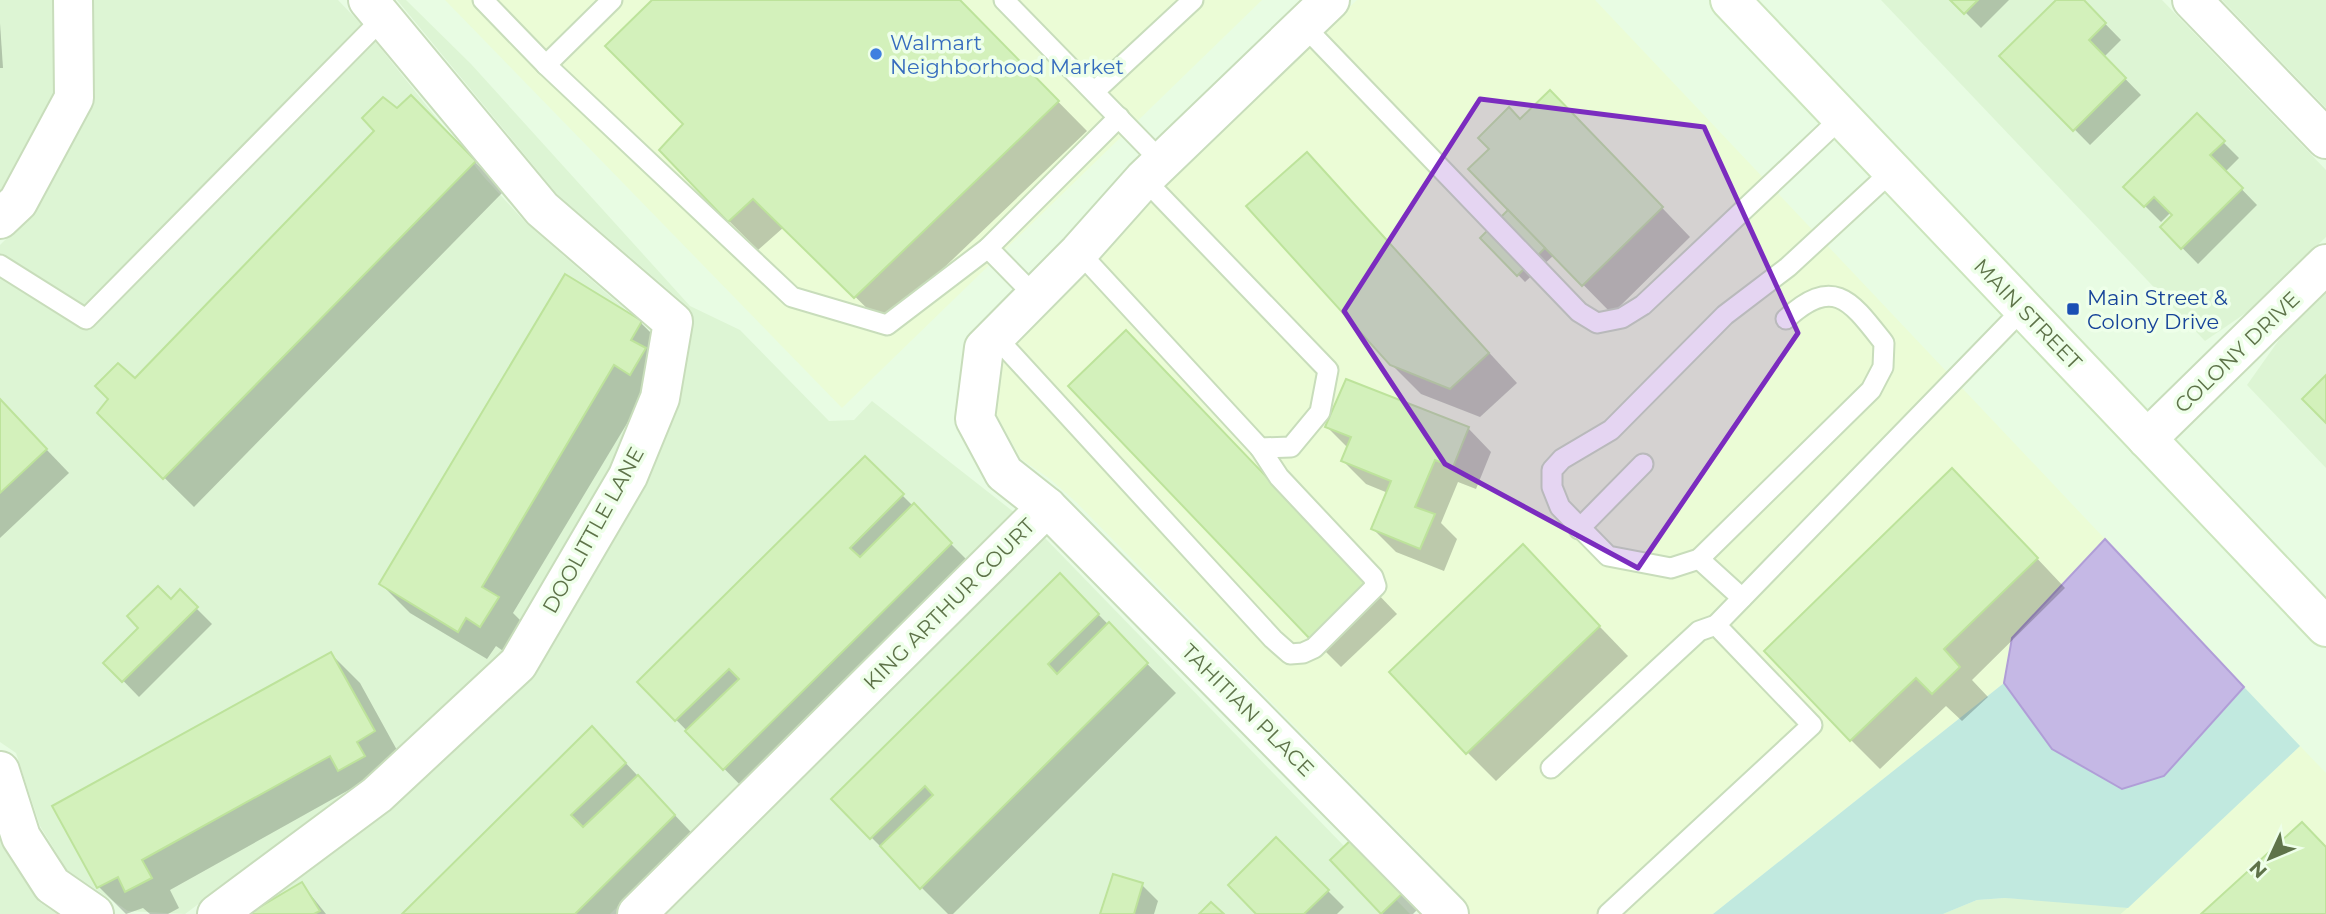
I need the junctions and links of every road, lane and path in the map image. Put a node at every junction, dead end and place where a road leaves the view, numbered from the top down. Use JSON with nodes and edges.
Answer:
{"nodes":[{"id":1,"x":73,"y":0,"type":"edge"},
{"id":2,"x":483,"y":0,"type":"edge"},
{"id":3,"x":612,"y":0,"type":"edge"},
{"id":4,"x":1004,"y":0,"type":"edge"},
{"id":5,"x":1193,"y":0,"type":"edge"},
{"id":6,"x":1730,"y":0,"type":"edge"},
{"id":7,"x":2192,"y":0,"type":"edge"},
{"id":8,"x":375,"y":9,"type":"edge"},
{"id":9,"x":1317,"y":13,"type":"edge"},
{"id":10,"x":546,"y":65,"type":"junction"},
{"id":11,"x":1095,"y":91,"type":"junction"},
{"id":12,"x":1119,"y":117,"type":"junction"},
{"id":13,"x":1842,"y":117,"type":"junction"},
{"id":14,"x":2326,"y":139,"type":"edge"},
{"id":15,"x":1153,"y":170,"type":"junction"},
{"id":16,"x":1892,"y":171,"type":"junction"},
{"id":17,"x":0,"y":219,"type":"edge"},
{"id":18,"x":988,"y":248,"type":"junction"},
{"id":19,"x":1079,"y":252,"type":"junction"},
{"id":20,"x":2326,"y":264,"type":"edge"},
{"id":21,"x":0,"y":265,"type":"edge"},
{"id":22,"x":1035,"y":296,"type":"junction"},
{"id":23,"x":2023,"y":309,"type":"junction"},
{"id":24,"x":1786,"y":319,"type":"dead end"},
{"id":25,"x":996,"y":337,"type":"junction"},
{"id":26,"x":2147,"y":439,"type":"junction"},
{"id":27,"x":1260,"y":448,"type":"junction"},
{"id":28,"x":1643,"y":464,"type":"dead end"},
{"id":29,"x":1047,"y":507,"type":"junction"},
{"id":30,"x":1579,"y":529,"type":"junction"},
{"id":31,"x":1699,"y":559,"type":"junction"},
{"id":32,"x":1742,"y":598,"type":"junction"},
{"id":33,"x":1716,"y":625,"type":"junction"},
{"id":34,"x":2326,"y":627,"type":"edge"},
{"id":35,"x":1551,"y":768,"type":"dead end"},
{"id":36,"x":0,"y":771,"type":"edge"},
{"id":37,"x":94,"y":914,"type":"edge"},
{"id":38,"x":217,"y":914,"type":"edge"},
{"id":39,"x":637,"y":914,"type":"edge"},
{"id":40,"x":1449,"y":914,"type":"edge"},
{"id":41,"x":1608,"y":914,"type":"edge"}],
"edges":[{"from":1,"to":17,"type":"street"},
{"from":2,"to":10,"type":"lane"},
{"from":3,"to":10,"type":"lane"},
{"from":4,"to":11,"type":"lane"},
{"from":5,"to":11,"type":"lane"},
{"from":6,"to":13,"type":"street","name":"MAIN STREET"},
{"from":7,"to":14,"type":"street"},
{"from":8,"to":21,"type":"lane"},
{"from":8,"to":38,"type":"street","name":"DOOLITTLE LANE"},
{"from":9,"to":13,"type":"lane"},
{"from":9,"to":15,"type":"street","name":"KING ARTHUR COURT"},
{"from":10,"to":18,"type":"lane"},
{"from":11,"to":12,"type":"lane"},
{"from":12,"to":15,"type":"lane"},
{"from":12,"to":18,"type":"lane"},
{"from":13,"to":16,"type":"street","name":"MAIN STREET"},
{"from":15,"to":19,"type":"street","name":"KING ARTHUR COURT"},
{"from":15,"to":27,"type":"lane"},
{"from":16,"to":23,"type":"street","name":"MAIN STREET"},
{"from":16,"to":30,"type":"lane"},
{"from":18,"to":22,"type":"lane"},
{"from":19,"to":22,"type":"street","name":"KING ARTHUR COURT"},
{"from":19,"to":27,"type":"lane"},
{"from":20,"to":26,"type":"street","name":"COLONY DRIVE"},
{"from":22,"to":25,"type":"street","name":"KING ARTHUR COURT"},
{"from":23,"to":26,"type":"street","name":"MAIN STREET"},
{"from":23,"to":32,"type":"lane"},
{"from":24,"to":31,"type":"lane"},
{"from":25,"to":27,"type":"lane"},
{"from":25,"to":29,"type":"street","name":"KING ARTHUR COURT"},
{"from":26,"to":34,"type":"street","name":"MAIN STREET"},
{"from":28,"to":30,"type":"lane"},
{"from":29,"to":39,"type":"street","name":"KING ARTHUR COURT"},
{"from":29,"to":40,"type":"street","name":"TAHITIAN PLACE"},
{"from":30,"to":31,"type":"lane"},
{"from":31,"to":32,"type":"lane"},
{"from":32,"to":33,"type":"lane"},
{"from":33,"to":35,"type":"lane"},
{"from":33,"to":41,"type":"lane"},
{"from":36,"to":37,"type":"street"}]}
